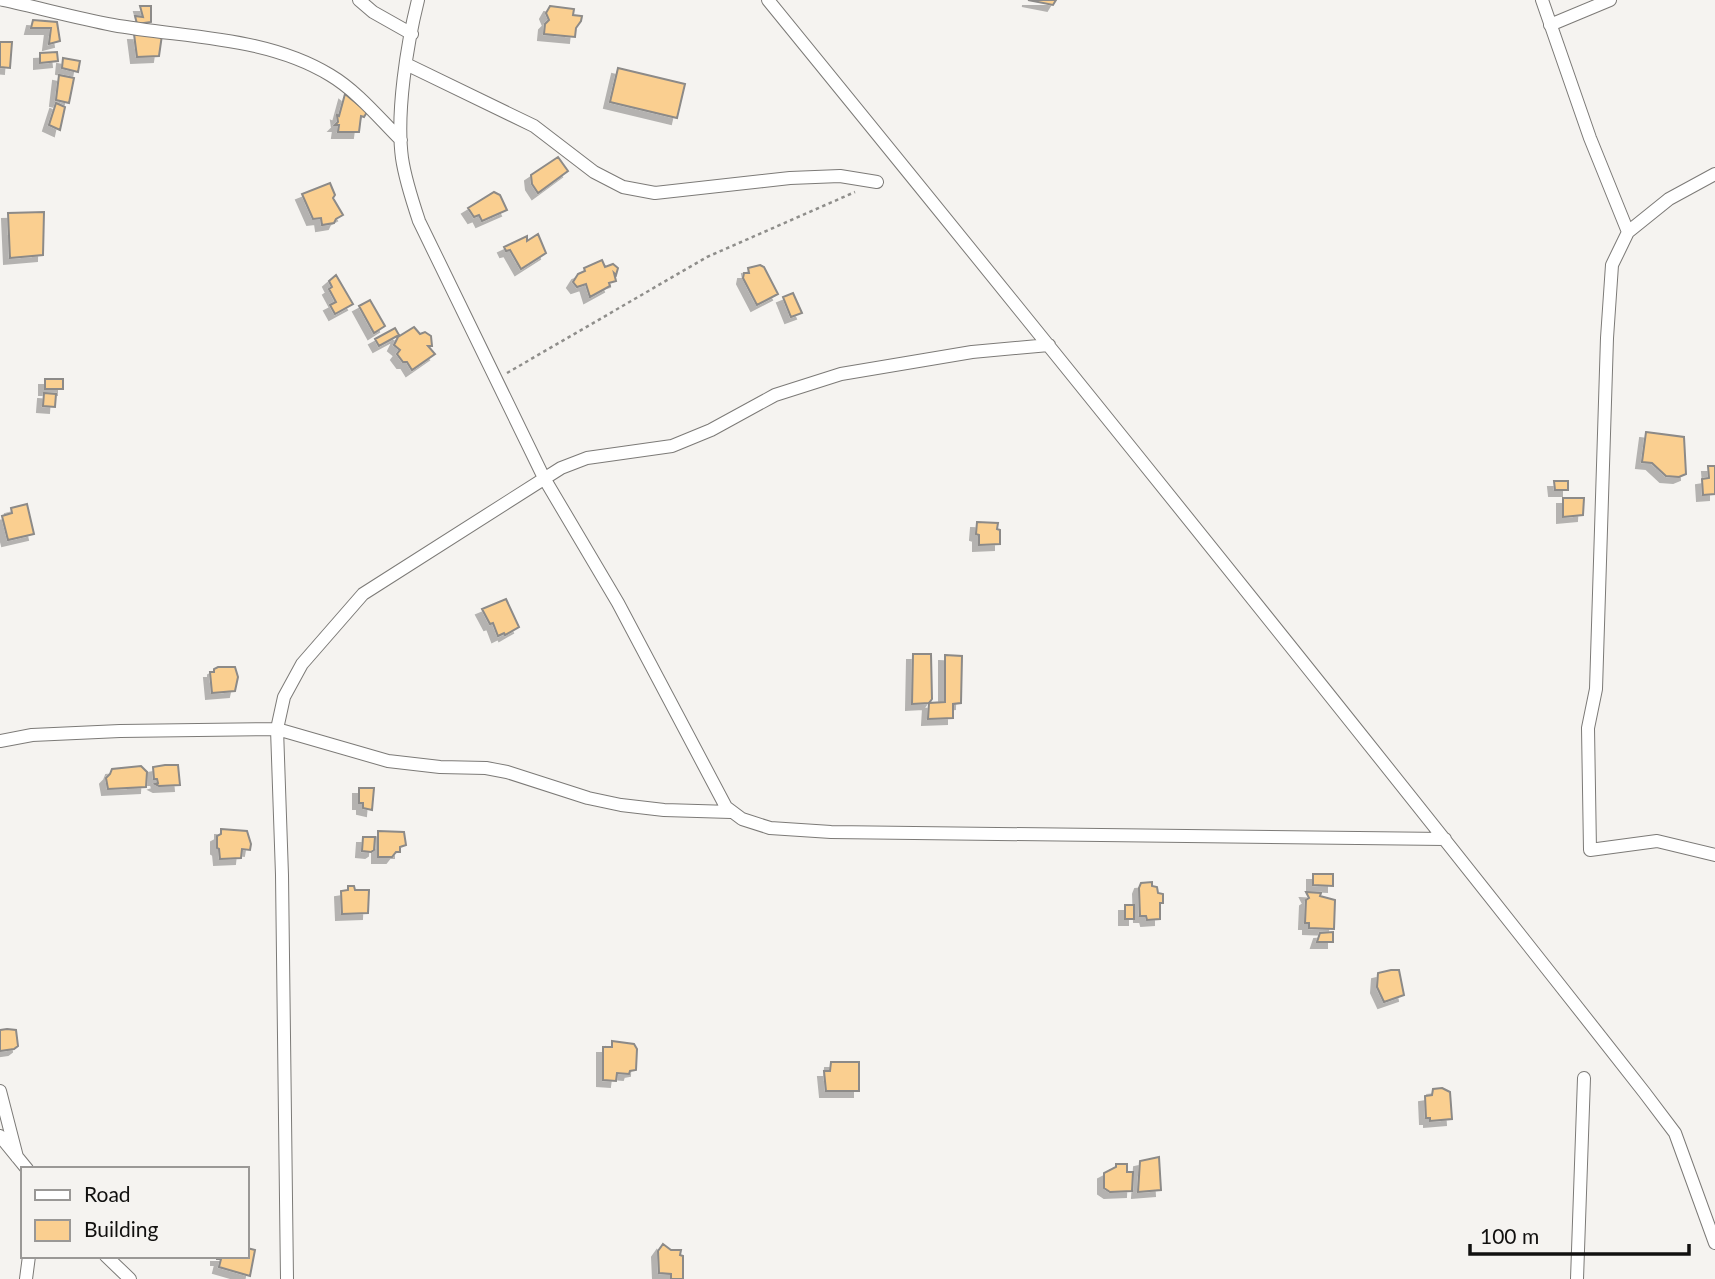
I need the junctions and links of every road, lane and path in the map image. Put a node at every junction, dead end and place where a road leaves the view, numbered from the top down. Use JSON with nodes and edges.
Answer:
{"nodes":[{"id":1,"x":4,"y":0,"type":"edge"},
{"id":2,"x":359,"y":0,"type":"edge"},
{"id":3,"x":418,"y":0,"type":"edge"},
{"id":4,"x":768,"y":0,"type":"edge"},
{"id":5,"x":1542,"y":0,"type":"edge"},
{"id":6,"x":1610,"y":0,"type":"edge"},
{"id":7,"x":1550,"y":24,"type":"junction"},
{"id":8,"x":412,"y":34,"type":"junction"},
{"id":9,"x":406,"y":64,"type":"junction"},
{"id":10,"x":401,"y":140,"type":"junction"},
{"id":11,"x":1715,"y":174,"type":"edge"},
{"id":12,"x":877,"y":181,"type":"joint"},
{"id":13,"x":1628,"y":232,"type":"junction"},
{"id":14,"x":1049,"y":345,"type":"junction"},
{"id":15,"x":495,"y":380,"type":"junction"},
{"id":16,"x":544,"y":478,"type":"junction"},
{"id":17,"x":277,"y":729,"type":"junction"},
{"id":18,"x":0,"y":741,"type":"edge"},
{"id":19,"x":731,"y":812,"type":"junction"},
{"id":20,"x":1445,"y":839,"type":"junction"},
{"id":21,"x":1715,"y":855,"type":"edge"},
{"id":22,"x":1584,"y":1077,"type":"dead end"},
{"id":23,"x":0,"y":1091,"type":"edge"},
{"id":24,"x":0,"y":1136,"type":"edge"},
{"id":25,"x":17,"y":1157,"type":"junction"},
{"id":26,"x":25,"y":1167,"type":"edge"},
{"id":27,"x":1715,"y":1243,"type":"edge"},
{"id":28,"x":29,"y":1258,"type":"edge"},
{"id":29,"x":108,"y":1258,"type":"edge"},
{"id":30,"x":26,"y":1279,"type":"edge"},
{"id":31,"x":130,"y":1279,"type":"edge"},
{"id":32,"x":287,"y":1279,"type":"edge"},
{"id":33,"x":1577,"y":1279,"type":"edge"}],
"edges":[{"from":1,"to":10,"type":"street"},
{"from":2,"to":8,"type":"street"},
{"from":3,"to":8,"type":"street"},
{"from":4,"to":14,"type":"street"},
{"from":5,"to":7,"type":"street"},
{"from":6,"to":7,"type":"street"},
{"from":7,"to":13,"type":"street"},
{"from":8,"to":9,"type":"street"},
{"from":9,"to":10,"type":"street"},
{"from":9,"to":12,"type":"street"},
{"from":10,"to":15,"type":"street"},
{"from":11,"to":13,"type":"street"},
{"from":12,"to":15,"type":"path"},
{"from":13,"to":21,"type":"street"},
{"from":14,"to":16,"type":"street"},
{"from":14,"to":20,"type":"street"},
{"from":15,"to":16,"type":"street"},
{"from":16,"to":17,"type":"street"},
{"from":16,"to":19,"type":"street"},
{"from":17,"to":18,"type":"street"},
{"from":17,"to":19,"type":"street"},
{"from":17,"to":32,"type":"street"},
{"from":19,"to":20,"type":"street"},
{"from":20,"to":27,"type":"street"},
{"from":22,"to":33,"type":"street"},
{"from":23,"to":25,"type":"street"},
{"from":24,"to":25,"type":"street"},
{"from":25,"to":26,"type":"street"},
{"from":28,"to":30,"type":"street"},
{"from":29,"to":31,"type":"street"}]}
